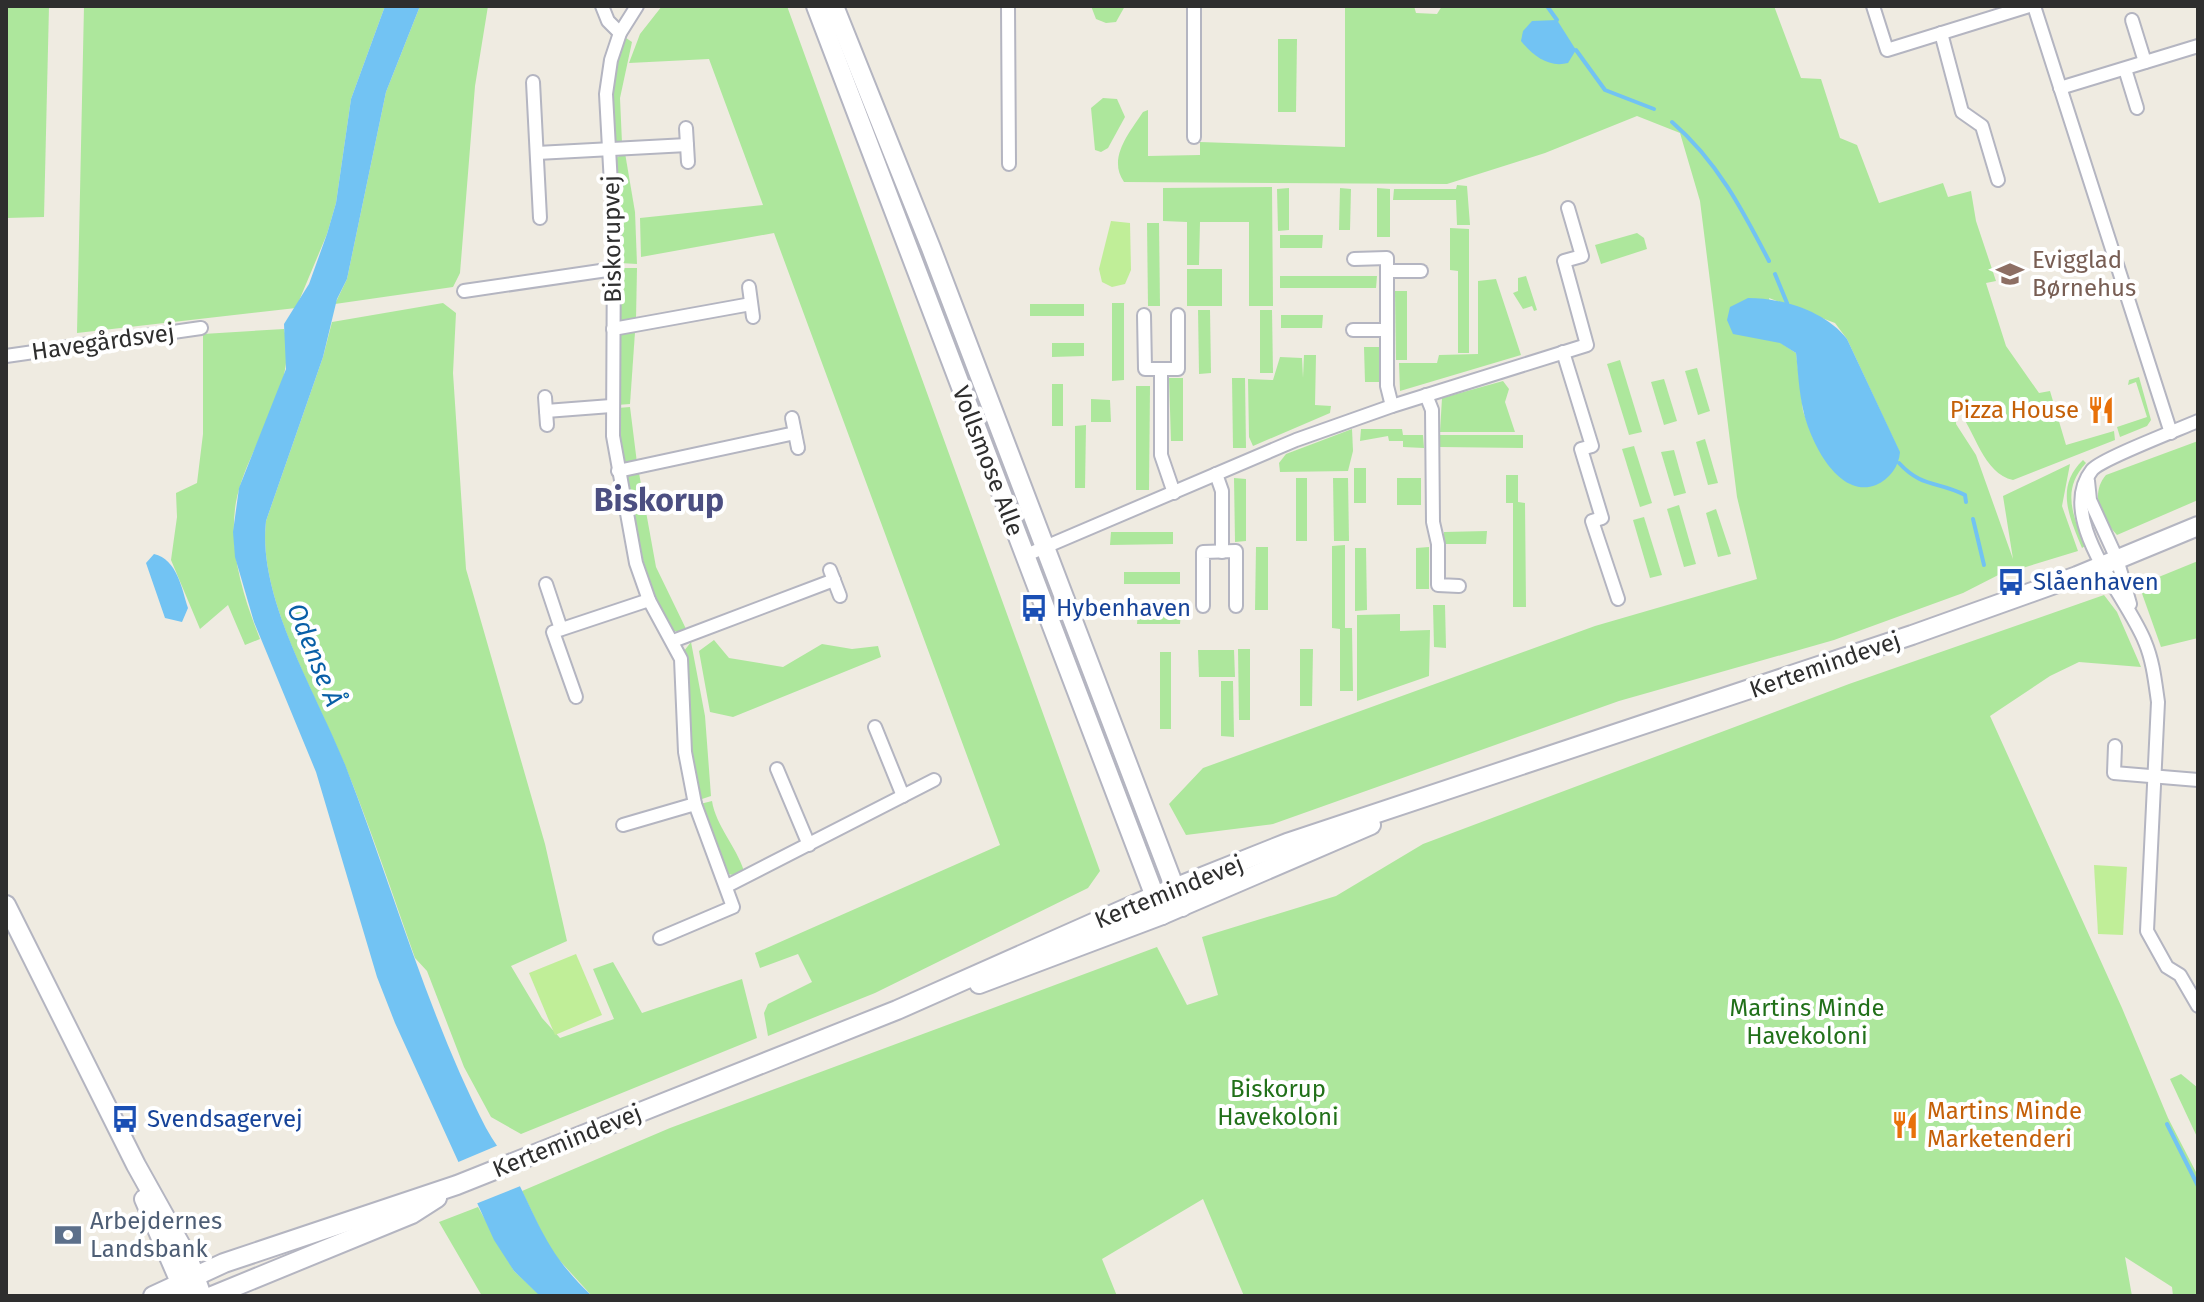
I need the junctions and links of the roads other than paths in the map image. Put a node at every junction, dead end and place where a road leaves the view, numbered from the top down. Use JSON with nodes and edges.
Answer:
{"nodes":[{"id":1,"x":602,"y":6,"type":"edge"},
{"id":2,"x":637,"y":6,"type":"edge"},
{"id":3,"x":816,"y":6,"type":"edge"},
{"id":4,"x":834,"y":6,"type":"edge"},
{"id":5,"x":1008,"y":6,"type":"edge"},
{"id":6,"x":1194,"y":6,"type":"edge"},
{"id":7,"x":1873,"y":6,"type":"edge"},
{"id":8,"x":2032,"y":6,"type":"edge"},
{"id":9,"x":2132,"y":20,"type":"dead end"},
{"id":10,"x":620,"y":33,"type":"junction"},
{"id":11,"x":1941,"y":33,"type":"junction"},
{"id":12,"x":2198,"y":46,"type":"edge"},
{"id":13,"x":2145,"y":62,"type":"junction"},
{"id":14,"x":2125,"y":69,"type":"junction"},
{"id":15,"x":533,"y":82,"type":"dead end"},
{"id":16,"x":2060,"y":88,"type":"junction"},
{"id":17,"x":2137,"y":108,"type":"dead end"},
{"id":18,"x":686,"y":128,"type":"dead end"},
{"id":19,"x":1194,"y":137,"type":"dead end"},
{"id":20,"x":687,"y":145,"type":"junction"},
{"id":21,"x":609,"y":149,"type":"junction"},
{"id":22,"x":537,"y":153,"type":"junction"},
{"id":23,"x":688,"y":162,"type":"dead end"},
{"id":24,"x":1009,"y":164,"type":"dead end"},
{"id":25,"x":1998,"y":180,"type":"dead end"},
{"id":26,"x":1568,"y":208,"type":"dead end"},
{"id":27,"x":540,"y":218,"type":"dead end"},
{"id":28,"x":1354,"y":259,"type":"dead end"},
{"id":29,"x":614,"y":269,"type":"junction"},
{"id":30,"x":1387,"y":271,"type":"junction"},
{"id":31,"x":1421,"y":271,"type":"dead end"},
{"id":32,"x":749,"y":287,"type":"dead end"},
{"id":33,"x":464,"y":291,"type":"dead end"},
{"id":34,"x":1144,"y":315,"type":"dead end"},
{"id":35,"x":1178,"y":315,"type":"dead end"},
{"id":36,"x":201,"y":328,"type":"dead end"},
{"id":37,"x":613,"y":329,"type":"junction"},
{"id":38,"x":1353,"y":330,"type":"dead end"},
{"id":39,"x":1387,"y":330,"type":"junction"},
{"id":40,"x":1563,"y":352,"type":"junction"},
{"id":41,"x":6,"y":356,"type":"edge"},
{"id":42,"x":1161,"y":369,"type":"junction"},
{"id":43,"x":1426,"y":395,"type":"junction"},
{"id":44,"x":545,"y":397,"type":"dead end"},
{"id":45,"x":611,"y":406,"type":"junction"},
{"id":46,"x":1392,"y":406,"type":"junction"},
{"id":47,"x":792,"y":418,"type":"dead end"},
{"id":48,"x":2198,"y":421,"type":"edge"},
{"id":49,"x":795,"y":433,"type":"junction"},
{"id":50,"x":2171,"y":433,"type":"junction"},
{"id":51,"x":798,"y":448,"type":"dead end"},
{"id":52,"x":618,"y":471,"type":"junction"},
{"id":53,"x":1216,"y":474,"type":"junction"},
{"id":54,"x":1174,"y":493,"type":"junction"},
{"id":55,"x":2198,"y":526,"type":"edge"},
{"id":56,"x":1046,"y":548,"type":"junction"},
{"id":57,"x":1222,"y":552,"type":"junction"},
{"id":58,"x":1024,"y":556,"type":"junction"},
{"id":59,"x":2110,"y":562,"type":"junction"},
{"id":60,"x":546,"y":584,"type":"dead end"},
{"id":61,"x":1459,"y":586,"type":"dead end"},
{"id":62,"x":840,"y":596,"type":"dead end"},
{"id":63,"x":1618,"y":599,"type":"dead end"},
{"id":64,"x":649,"y":600,"type":"junction"},
{"id":65,"x":1203,"y":606,"type":"dead end"},
{"id":66,"x":1236,"y":606,"type":"dead end"},
{"id":67,"x":561,"y":629,"type":"junction"},
{"id":68,"x":673,"y":641,"type":"junction"},
{"id":69,"x":576,"y":697,"type":"dead end"},
{"id":70,"x":875,"y":727,"type":"dead end"},
{"id":71,"x":2115,"y":746,"type":"dead end"},
{"id":72,"x":777,"y":769,"type":"dead end"},
{"id":73,"x":2154,"y":775,"type":"junction"},
{"id":74,"x":934,"y":780,"type":"dead end"},
{"id":75,"x":2198,"y":780,"type":"edge"},
{"id":76,"x":1447,"y":792,"type":"junction"},
{"id":77,"x":903,"y":796,"type":"junction"},
{"id":78,"x":695,"y":804,"type":"junction"},
{"id":79,"x":623,"y":825,"type":"dead end"},
{"id":80,"x":809,"y":845,"type":"junction"},
{"id":81,"x":727,"y":886,"type":"junction"},
{"id":82,"x":1176,"y":888,"type":"junction"},
{"id":83,"x":1154,"y":896,"type":"junction"},
{"id":84,"x":6,"y":905,"type":"edge"},
{"id":85,"x":1182,"y":907,"type":"junction"},
{"id":86,"x":1162,"y":915,"type":"junction"},
{"id":87,"x":660,"y":938,"type":"dead end"},
{"id":88,"x":2194,"y":992,"type":"edge"},
{"id":89,"x":2198,"y":1006,"type":"edge"},
{"id":90,"x":897,"y":1010,"type":"junction"},
{"id":91,"x":460,"y":1184,"type":"junction"},
{"id":92,"x":194,"y":1292,"type":"edge"},
{"id":93,"x":153,"y":1296,"type":"edge"}],
"edges":[{"from":1,"to":10,"type":"street"},
{"from":2,"to":10,"type":"street","name":"Biskorupvej"},
{"from":3,"to":58,"type":"main road","name":"Vollsmose Alle"},
{"from":4,"to":56,"type":"main road","name":"Vollsmose Alle"},
{"from":5,"to":24,"type":"street"},
{"from":6,"to":19,"type":"street"},
{"from":7,"to":11,"type":"street"},
{"from":8,"to":11,"type":"street"},
{"from":8,"to":16,"type":"street"},
{"from":9,"to":13,"type":"street"},
{"from":10,"to":21,"type":"street","name":"Biskorupvej"},
{"from":11,"to":25,"type":"street"},
{"from":12,"to":13,"type":"street"},
{"from":13,"to":14,"type":"street"},
{"from":14,"to":16,"type":"street"},
{"from":14,"to":17,"type":"street"},
{"from":15,"to":22,"type":"street"},
{"from":16,"to":50,"type":"street"},
{"from":18,"to":20,"type":"street"},
{"from":20,"to":21,"type":"street","name":"Biskorupvej"},
{"from":20,"to":23,"type":"street"},
{"from":21,"to":22,"type":"street","name":"Biskorupvej"},
{"from":21,"to":29,"type":"street","name":"Biskorupvej"},
{"from":22,"to":27,"type":"street"},
{"from":26,"to":40,"type":"street"},
{"from":28,"to":30,"type":"street"},
{"from":29,"to":33,"type":"street"},
{"from":29,"to":37,"type":"street","name":"Biskorupvej"},
{"from":30,"to":31,"type":"street"},
{"from":30,"to":39,"type":"street"},
{"from":32,"to":37,"type":"street","name":"Biskorupvej"},
{"from":34,"to":42,"type":"street"},
{"from":35,"to":42,"type":"street"},
{"from":36,"to":41,"type":"street","name":"Havegårdsvej"},
{"from":37,"to":45,"type":"street","name":"Biskorupvej"},
{"from":38,"to":39,"type":"street"},
{"from":39,"to":46,"type":"street"},
{"from":40,"to":43,"type":"street"},
{"from":40,"to":63,"type":"street"},
{"from":42,"to":54,"type":"street"},
{"from":43,"to":46,"type":"street"},
{"from":43,"to":61,"type":"street"},
{"from":44,"to":45,"type":"street"},
{"from":45,"to":52,"type":"street","name":"Biskorupvej"},
{"from":46,"to":53,"type":"street"},
{"from":47,"to":49,"type":"street"},
{"from":48,"to":50,"type":"street"},
{"from":49,"to":51,"type":"street"},
{"from":49,"to":52,"type":"street"},
{"from":50,"to":59,"type":"street"},
{"from":52,"to":64,"type":"street","name":"Biskorupvej"},
{"from":53,"to":54,"type":"street"},
{"from":53,"to":57,"type":"street"},
{"from":54,"to":56,"type":"street"},
{"from":55,"to":59,"type":"main road","name":"Kertemindevej"},
{"from":56,"to":58,"type":"street"},
{"from":56,"to":82,"type":"main road","name":"Vollsmose Alle"},
{"from":57,"to":65,"type":"street"},
{"from":57,"to":66,"type":"street"},
{"from":58,"to":83,"type":"main road","name":"Vollsmose Alle"},
{"from":59,"to":73,"type":"street"},
{"from":59,"to":76,"type":"main road","name":"Kertemindevej"},
{"from":60,"to":67,"type":"street"},
{"from":62,"to":68,"type":"street"},
{"from":64,"to":67,"type":"street"},
{"from":64,"to":68,"type":"street","name":"Biskorupvej"},
{"from":67,"to":69,"type":"street"},
{"from":68,"to":78,"type":"street","name":"Biskorupvej"},
{"from":70,"to":77,"type":"street"},
{"from":71,"to":73,"type":"street"},
{"from":72,"to":80,"type":"street"},
{"from":73,"to":75,"type":"street"},
{"from":73,"to":88,"type":"street"},
{"from":74,"to":77,"type":"street"},
{"from":76,"to":82,"type":"main road","name":"Kertemindevej"},
{"from":76,"to":85,"type":"main road","name":"Kertemindevej"},
{"from":77,"to":80,"type":"street"},
{"from":78,"to":79,"type":"street"},
{"from":78,"to":81,"type":"street","name":"Biskorupvej"},
{"from":80,"to":81,"type":"street"},
{"from":81,"to":87,"type":"street"},
{"from":82,"to":83,"type":"main road","name":"Kertemindevej"},
{"from":82,"to":85,"type":"main road","name":"Vollsmose Alle"},
{"from":83,"to":86,"type":"main road","name":"Vollsmose Alle"},
{"from":83,"to":90,"type":"main road","name":"Kertemindevej"},
{"from":84,"to":92,"type":"main road"},
{"from":85,"to":86,"type":"main road","name":"Kertemindevej"},
{"from":86,"to":90,"type":"main road","name":"Kertemindevej"},
{"from":88,"to":89,"type":"street"},
{"from":90,"to":91,"type":"main road","name":"Kertemindevej"},
{"from":91,"to":92,"type":"main road","name":"Kertemindevej"},
{"from":91,"to":92,"type":"main road","name":"Kertemindevej"},
{"from":92,"to":93,"type":"main road","name":"Kertemindevej"}]}
